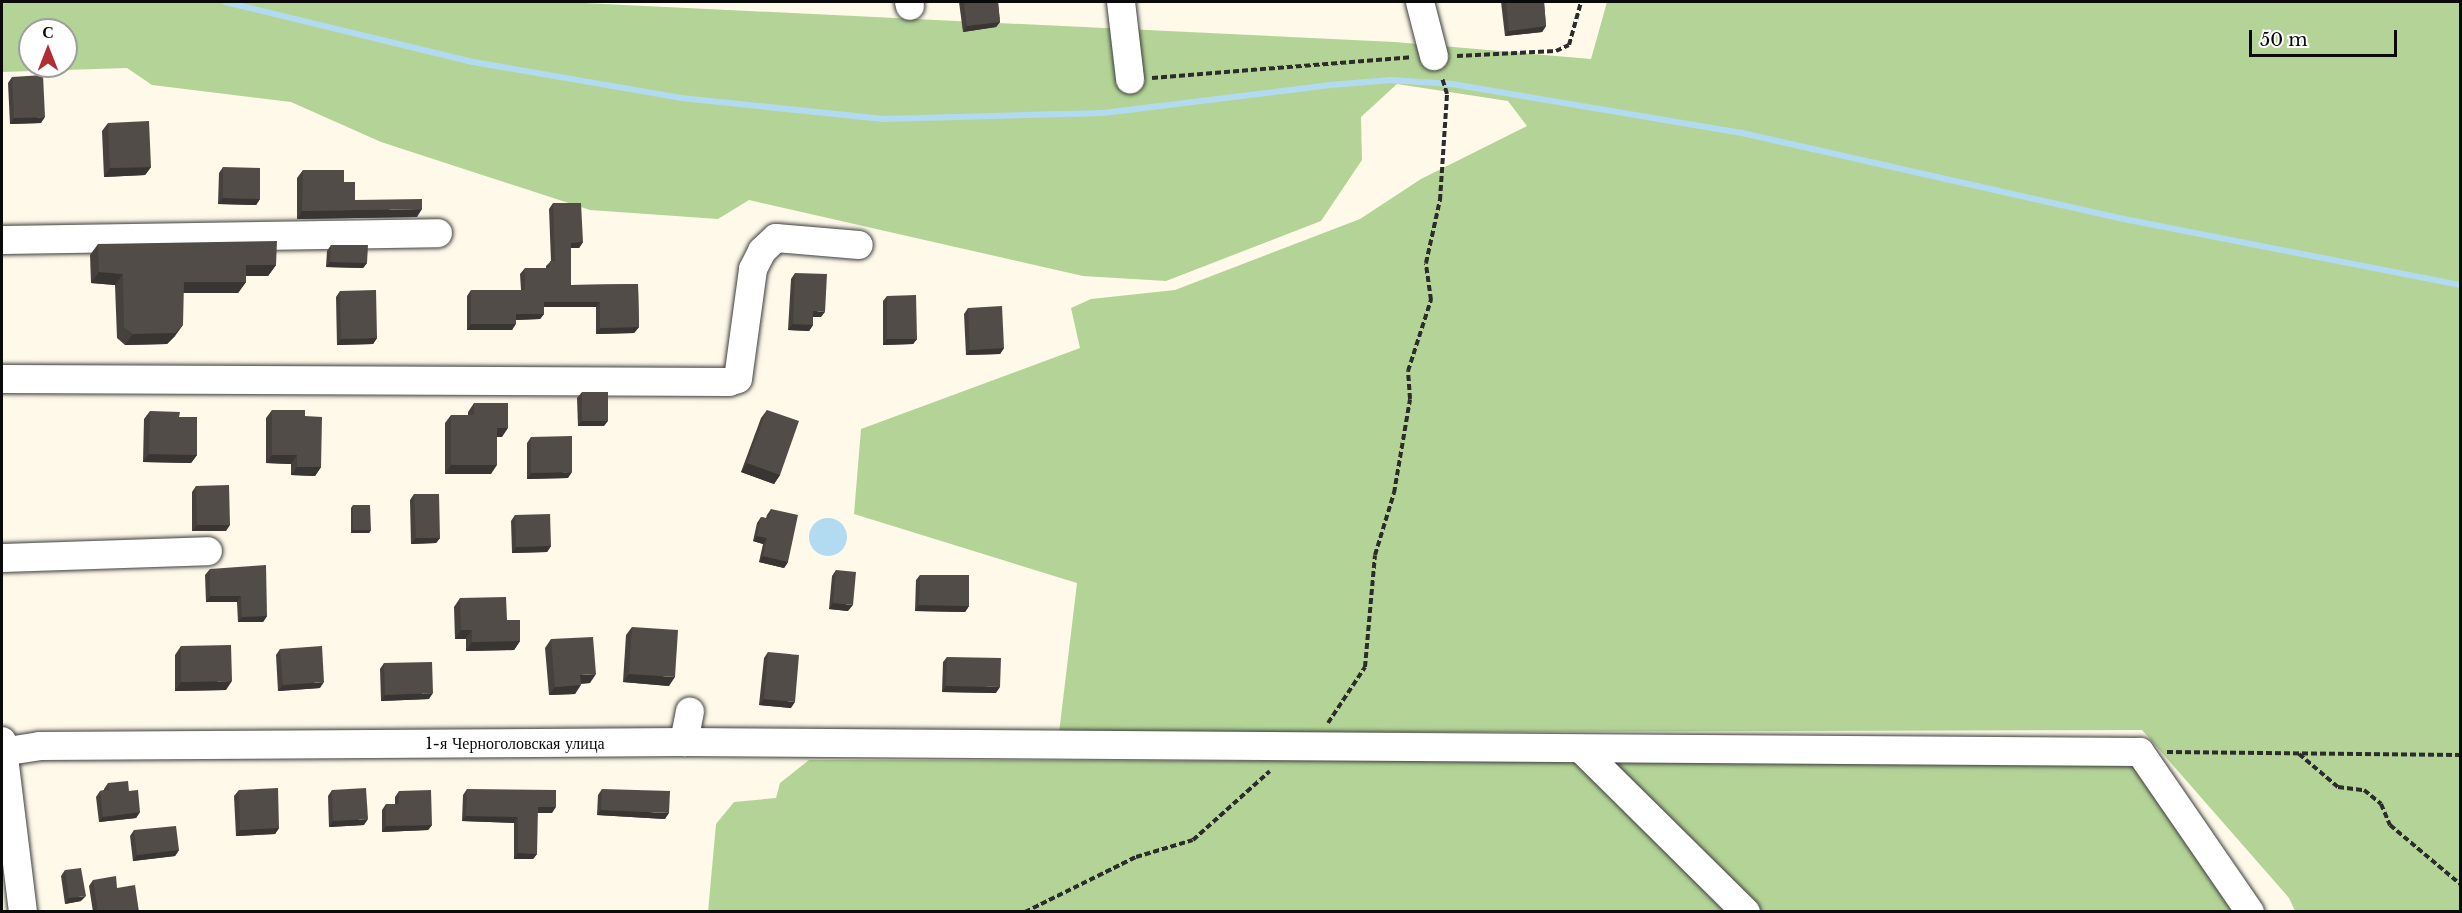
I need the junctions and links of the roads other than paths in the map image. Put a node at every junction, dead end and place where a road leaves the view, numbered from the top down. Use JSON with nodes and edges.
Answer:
{"nodes":[{"id":1,"x":1121,"y":2,"type":"edge"},
{"id":2,"x":1420,"y":2,"type":"edge"},
{"id":3,"x":1434,"y":56,"type":"road end"},
{"id":4,"x":1130,"y":79,"type":"road end"},
{"id":5,"x":438,"y":233,"type":"dead end"},
{"id":6,"x":2,"y":240,"type":"edge"},
{"id":7,"x":859,"y":245,"type":"dead end"},
{"id":8,"x":2,"y":379,"type":"edge"},
{"id":9,"x":208,"y":551,"type":"dead end"},
{"id":10,"x":2,"y":558,"type":"edge"},
{"id":11,"x":690,"y":712,"type":"dead end"},
{"id":12,"x":684,"y":742,"type":"junction"},
{"id":13,"x":2,"y":748,"type":"edge"},
{"id":14,"x":1581,"y":749,"type":"junction"},
{"id":15,"x":23,"y":912,"type":"edge"},
{"id":16,"x":1746,"y":912,"type":"edge"},
{"id":17,"x":2250,"y":912,"type":"edge"}],
"edges":[{"from":1,"to":4,"type":"street"},
{"from":2,"to":3,"type":"street"},
{"from":5,"to":6,"type":"street"},
{"from":7,"to":8,"type":"street"},
{"from":9,"to":10,"type":"street"},
{"from":11,"to":12,"type":"street"},
{"from":12,"to":13,"type":"street","name":"1-я Черноголовская улица"},
{"from":12,"to":14,"type":"street","name":"1-я Черноголовская улица"},
{"from":13,"to":15,"type":"street"},
{"from":14,"to":16,"type":"street"},
{"from":14,"to":17,"type":"street","name":"1-я Черноголовская улица"}]}
